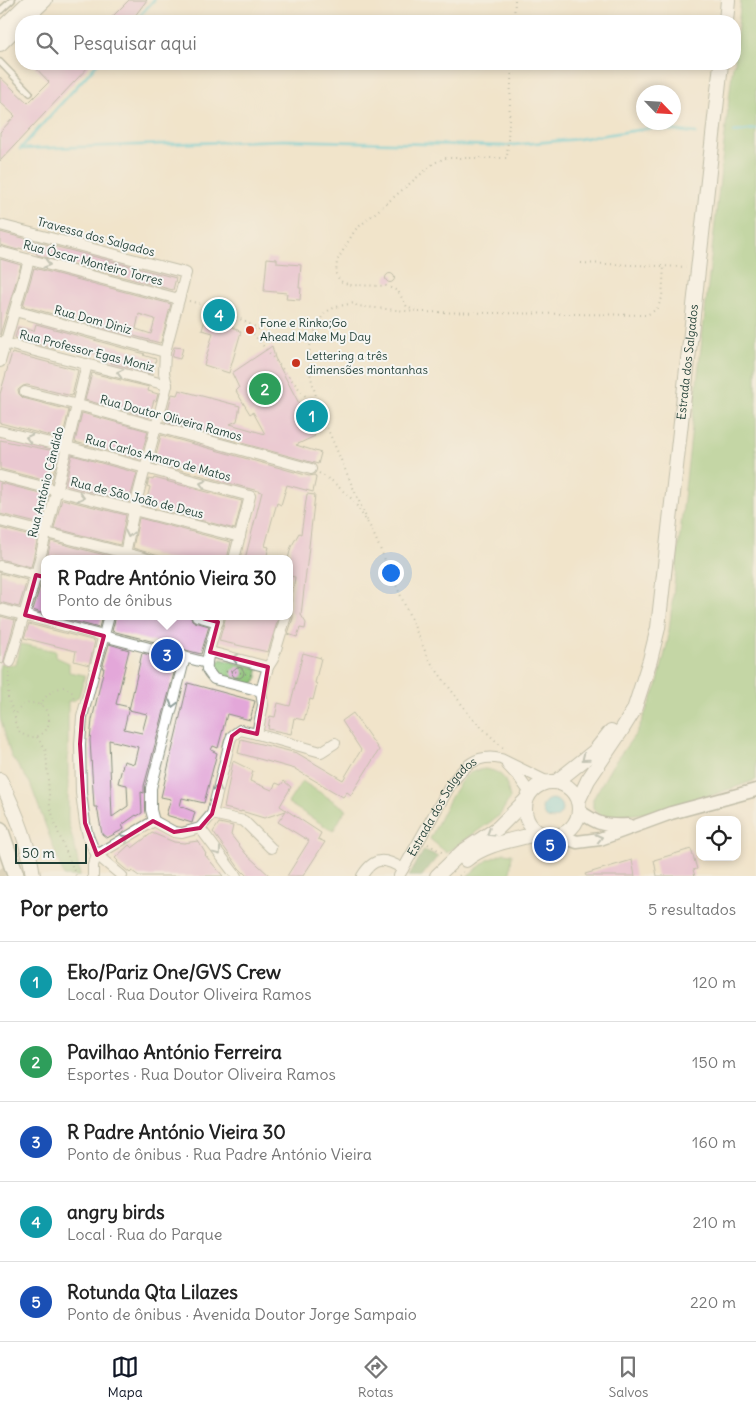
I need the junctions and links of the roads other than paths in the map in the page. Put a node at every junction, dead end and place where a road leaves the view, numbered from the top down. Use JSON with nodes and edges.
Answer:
{"nodes":[{"id":1,"x":12,"y":0,"type":"edge"},
{"id":2,"x":31,"y":0,"type":"edge"},
{"id":3,"x":45,"y":0,"type":"edge"},
{"id":4,"x":728,"y":0,"type":"edge"},
{"id":5,"x":0,"y":11,"type":"edge"},
{"id":6,"x":15,"y":15,"type":"edge"},
{"id":7,"x":16,"y":15,"type":"edge"},
{"id":8,"x":29,"y":15,"type":"edge"},
{"id":9,"x":727,"y":15,"type":"edge"},
{"id":10,"x":15,"y":29,"type":"edge"},
{"id":11,"x":0,"y":30,"type":"edge"},
{"id":12,"x":0,"y":44,"type":"edge"},
{"id":13,"x":0,"y":62,"type":"edge"},
{"id":14,"x":720,"y":70,"type":"edge"},
{"id":15,"x":30,"y":93,"type":"dead end"},
{"id":16,"x":0,"y":225,"type":"edge"},
{"id":17,"x":0,"y":252,"type":"edge"},
{"id":18,"x":29,"y":260,"type":"junction"},
{"id":19,"x":179,"y":299,"type":"junction"},
{"id":20,"x":15,"y":311,"type":"junction"},
{"id":21,"x":2,"y":342,"type":"edge"},
{"id":22,"x":165,"y":352,"type":"junction"},
{"id":23,"x":0,"y":362,"type":"edge"},
{"id":24,"x":87,"y":364,"type":"junction"},
{"id":25,"x":167,"y":385,"type":"junction"},
{"id":26,"x":24,"y":392,"type":"dead end"},
{"id":27,"x":78,"y":405,"type":"junction"},
{"id":28,"x":156,"y":427,"type":"junction"},
{"id":29,"x":0,"y":431,"type":"edge"},
{"id":30,"x":67,"y":447,"type":"junction"},
{"id":31,"x":145,"y":469,"type":"junction"},
{"id":32,"x":311,"y":469,"type":"road end"},
{"id":33,"x":0,"y":476,"type":"edge"},
{"id":34,"x":57,"y":490,"type":"junction"},
{"id":35,"x":134,"y":510,"type":"junction"},
{"id":36,"x":0,"y":521,"type":"edge"},
{"id":37,"x":47,"y":533,"type":"junction"},
{"id":38,"x":240,"y":538,"type":"junction"},
{"id":39,"x":43,"y":555,"type":"edge"},
{"id":40,"x":121,"y":555,"type":"edge"},
{"id":41,"x":124,"y":555,"type":"edge"},
{"id":42,"x":235,"y":555,"type":"edge"},
{"id":43,"x":0,"y":566,"type":"edge"},
{"id":44,"x":40,"y":576,"type":"edge"},
{"id":45,"x":0,"y":610,"type":"edge"},
{"id":46,"x":25,"y":615,"type":"junction"},
{"id":47,"x":41,"y":619,"type":"edge"},
{"id":48,"x":44,"y":620,"type":"edge"},
{"id":49,"x":108,"y":620,"type":"edge"},
{"id":50,"x":219,"y":620,"type":"edge"},
{"id":51,"x":285,"y":620,"type":"edge"},
{"id":52,"x":104,"y":636,"type":"junction"},
{"id":53,"x":185,"y":657,"type":"junction"},
{"id":54,"x":650,"y":660,"type":"junction"},
{"id":55,"x":208,"y":661,"type":"junction"},
{"id":56,"x":10,"y":662,"type":"road end"},
{"id":57,"x":268,"y":666,"type":"junction"},
{"id":58,"x":261,"y":691,"type":"junction"},
{"id":59,"x":257,"y":734,"type":"junction"},
{"id":60,"x":336,"y":743,"type":"dead end"},
{"id":61,"x":503,"y":755,"type":"junction"},
{"id":62,"x":0,"y":780,"type":"edge"},
{"id":63,"x":552,"y":782,"type":"junction"},
{"id":64,"x":756,"y":790,"type":"edge"},
{"id":65,"x":528,"y":797,"type":"junction"},
{"id":66,"x":578,"y":806,"type":"junction"},
{"id":67,"x":212,"y":814,"type":"junction"},
{"id":68,"x":154,"y":821,"type":"junction"},
{"id":69,"x":638,"y":825,"type":"junction"},
{"id":70,"x":200,"y":828,"type":"junction"},
{"id":71,"x":0,"y":830,"type":"edge"},
{"id":72,"x":540,"y":833,"type":"junction"},
{"id":73,"x":560,"y":834,"type":"junction"},
{"id":74,"x":271,"y":848,"type":"dead end"},
{"id":75,"x":97,"y":855,"type":"junction"},
{"id":76,"x":401,"y":872,"type":"edge"},
{"id":77,"x":16,"y":876,"type":"edge"},
{"id":78,"x":33,"y":876,"type":"edge"},
{"id":79,"x":93,"y":876,"type":"edge"},
{"id":80,"x":122,"y":876,"type":"edge"},
{"id":81,"x":236,"y":876,"type":"edge"},
{"id":82,"x":362,"y":876,"type":"edge"},
{"id":83,"x":437,"y":876,"type":"edge"},
{"id":84,"x":450,"y":876,"type":"edge"}],
"edges":[{"from":1,"to":5,"type":"lane"},
{"from":2,"to":7,"type":"main road"},
{"from":3,"to":8,"type":"main road"},
{"from":4,"to":9,"type":"main road"},
{"from":6,"to":11,"type":"main road"},
{"from":10,"to":12,"type":"main road"},
{"from":13,"to":15,"type":"lane"},
{"from":14,"to":54,"type":"main road","name":"Estrada dos Salgados"},
{"from":16,"to":19,"type":"street","name":"Travessa dos Salgados"},
{"from":17,"to":18,"type":"street","name":"Rua Óscar Monteiro Torres"},
{"from":18,"to":19,"type":"street","name":"Rua Óscar Monteiro Torres","one_way":true},
{"from":18,"to":20,"type":"street"},
{"from":19,"to":22,"type":"street"},
{"from":20,"to":21,"type":"street"},
{"from":20,"to":22,"type":"street","name":"Rua Dom Diniz"},
{"from":21,"to":23,"type":"street"},
{"from":21,"to":24,"type":"street","name":"Rua Professor Egas Moniz"},
{"from":22,"to":25,"type":"street"},
{"from":25,"to":24,"type":"street","name":"Rua Professor Egas Moniz","one_way":true},
{"from":24,"to":27,"type":"street","name":"Rua António Cândido"},
{"from":25,"to":28,"type":"street"},
{"from":26,"to":27,"type":"street","name":"Rua Doutor Oliveira Ramos"},
{"from":27,"to":28,"type":"street","name":"Rua Doutor Oliveira Ramos"},
{"from":27,"to":30,"type":"street","name":"Rua António Cândido"},
{"from":28,"to":31,"type":"street"},
{"from":28,"to":32,"type":"street","name":"Rua Doutor Oliveira Ramos"},
{"from":30,"to":29,"type":"street","name":"Rua Carlos Amaro de Matos","one_way":true},
{"from":30,"to":31,"type":"street","name":"Rua Carlos Amaro de Matos"},
{"from":30,"to":34,"type":"street","name":"Rua António Cândido"},
{"from":31,"to":35,"type":"street"},
{"from":38,"to":31,"type":"street","name":"Rua Carlos Amaro de Matos","one_way":true},
{"from":33,"to":34,"type":"street","name":"Rua de São João de Deus"},
{"from":34,"to":35,"type":"street","name":"Rua de São João de Deus","one_way":true},
{"from":34,"to":37,"type":"street","name":"Rua António Cândido"},
{"from":35,"to":38,"type":"street","name":"Rua de São João de Deus"},
{"from":35,"to":41,"type":"street","one_way":true},
{"from":36,"to":37,"type":"street"},
{"from":37,"to":39,"type":"street","name":"Rua António Cândido"},
{"from":37,"to":40,"type":"street"},
{"from":38,"to":42,"type":"street"},
{"from":43,"to":44,"type":"street"},
{"from":44,"to":46,"type":"street","name":"Rua António Cândido"},
{"from":45,"to":46,"type":"street"},
{"from":46,"to":47,"type":"street"},
{"from":46,"to":56,"type":"street","name":"Rua António Cândido"},
{"from":48,"to":52,"type":"street"},
{"from":49,"to":52,"type":"street"},
{"from":50,"to":55,"type":"street"},
{"from":51,"to":57,"type":"street"},
{"from":52,"to":53,"type":"street"},
{"from":52,"to":75,"type":"street"},
{"from":53,"to":55,"type":"street"},
{"from":53,"to":68,"type":"street","one_way":true},
{"from":54,"to":63,"type":"main road","name":"Estrada dos Salgados","one_way":true},
{"from":54,"to":66,"type":"main road","name":"Estrada dos Salgados"},
{"from":57,"to":55,"type":"street","one_way":true},
{"from":55,"to":58,"type":"street"},
{"from":57,"to":58,"type":"street"},
{"from":58,"to":59,"type":"street"},
{"from":59,"to":60,"type":"street"},
{"from":67,"to":59,"type":"street","one_way":true},
{"from":61,"to":63,"type":"street"},
{"from":61,"to":65,"type":"street"},
{"from":61,"to":76,"type":"street","name":"Estrada dos Salgados"},
{"from":62,"to":78,"type":"main road"},
{"from":63,"to":65,"type":"main road"},
{"from":63,"to":66,"type":"main road"},
{"from":64,"to":69,"type":"street"},
{"from":65,"to":72,"type":"main road"},
{"from":65,"to":83,"type":"main road","one_way":true},
{"from":66,"to":69,"type":"street"},
{"from":66,"to":73,"type":"main road"},
{"from":67,"to":70,"type":"street"},
{"from":67,"to":74,"type":"street"},
{"from":68,"to":70,"type":"street"},
{"from":75,"to":68,"type":"street","one_way":true},
{"from":73,"to":69,"type":"street","one_way":true},
{"from":70,"to":81,"type":"street","one_way":true},
{"from":71,"to":77,"type":"highway"},
{"from":72,"to":73,"type":"main road"},
{"from":72,"to":84,"type":"main road"},
{"from":75,"to":79,"type":"street"},
{"from":75,"to":80,"type":"street"},
{"from":76,"to":82,"type":"street"}]}
